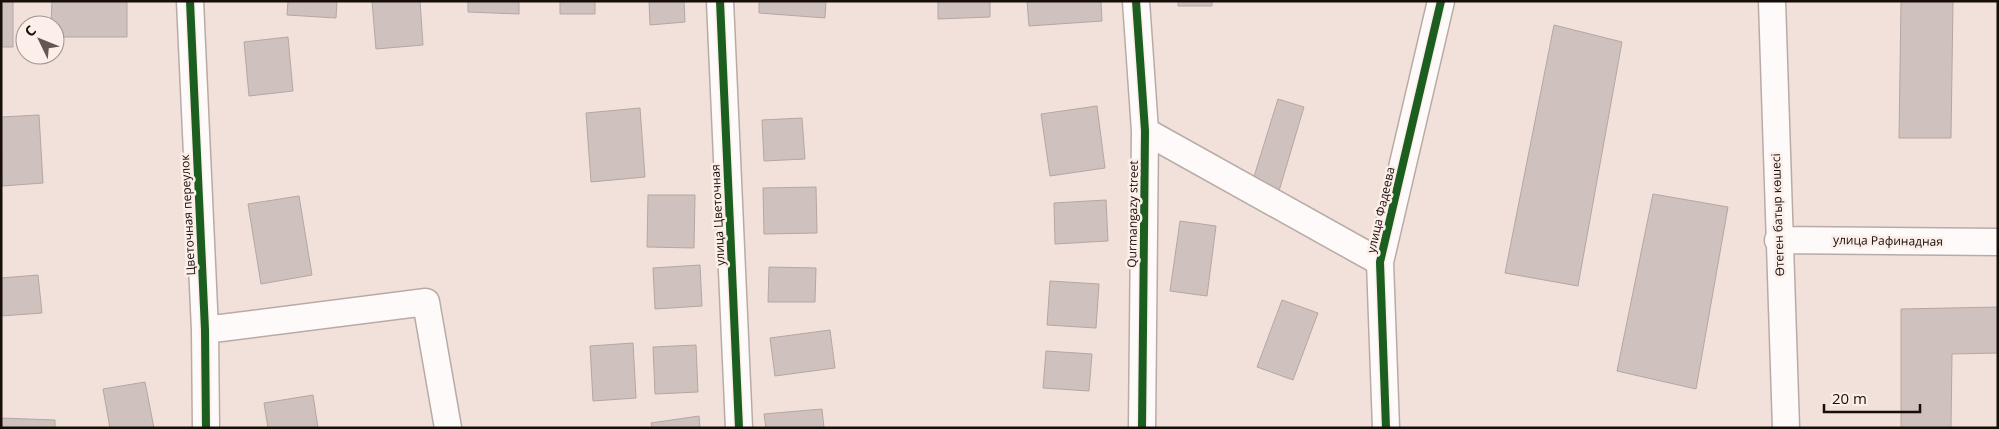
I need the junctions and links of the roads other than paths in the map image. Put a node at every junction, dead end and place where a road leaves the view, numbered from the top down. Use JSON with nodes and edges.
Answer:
{"nodes":[{"id":1,"x":190,"y":1,"type":"edge"},
{"id":2,"x":720,"y":1,"type":"edge"},
{"id":3,"x":1136,"y":1,"type":"edge"},
{"id":4,"x":1441,"y":1,"type":"edge"},
{"id":5,"x":1772,"y":1,"type":"edge"},
{"id":6,"x":1145,"y":131,"type":"junction"},
{"id":7,"x":1778,"y":240,"type":"junction"},
{"id":8,"x":1998,"y":242,"type":"edge"},
{"id":9,"x":1380,"y":262,"type":"junction"},
{"id":10,"x":205,"y":330,"type":"junction"},
{"id":11,"x":206,"y":428,"type":"edge"},
{"id":12,"x":448,"y":428,"type":"edge"},
{"id":13,"x":740,"y":428,"type":"edge"},
{"id":14,"x":1142,"y":428,"type":"edge"},
{"id":15,"x":1386,"y":428,"type":"edge"},
{"id":16,"x":1786,"y":428,"type":"edge"}],
"edges":[{"from":1,"to":10,"type":"street","name":"Цветочная переулок"},
{"from":2,"to":13,"type":"street","name":"улица Цветочная"},
{"from":3,"to":6,"type":"street","name":"Qurmangazy street"},
{"from":4,"to":9,"type":"street","name":"улица Фадеева"},
{"from":5,"to":7,"type":"street","name":"Өтеген батыр көшесі"},
{"from":6,"to":9,"type":"street"},
{"from":6,"to":14,"type":"street","name":"Qurmangazy street"},
{"from":7,"to":8,"type":"street","name":"улица Рафинадная"},
{"from":7,"to":16,"type":"street","name":"Өтеген батыр көшесі"},
{"from":9,"to":15,"type":"street","name":"улица Фадеева"},
{"from":10,"to":11,"type":"street","name":"Цветочная переулок"},
{"from":10,"to":12,"type":"street"}]}
